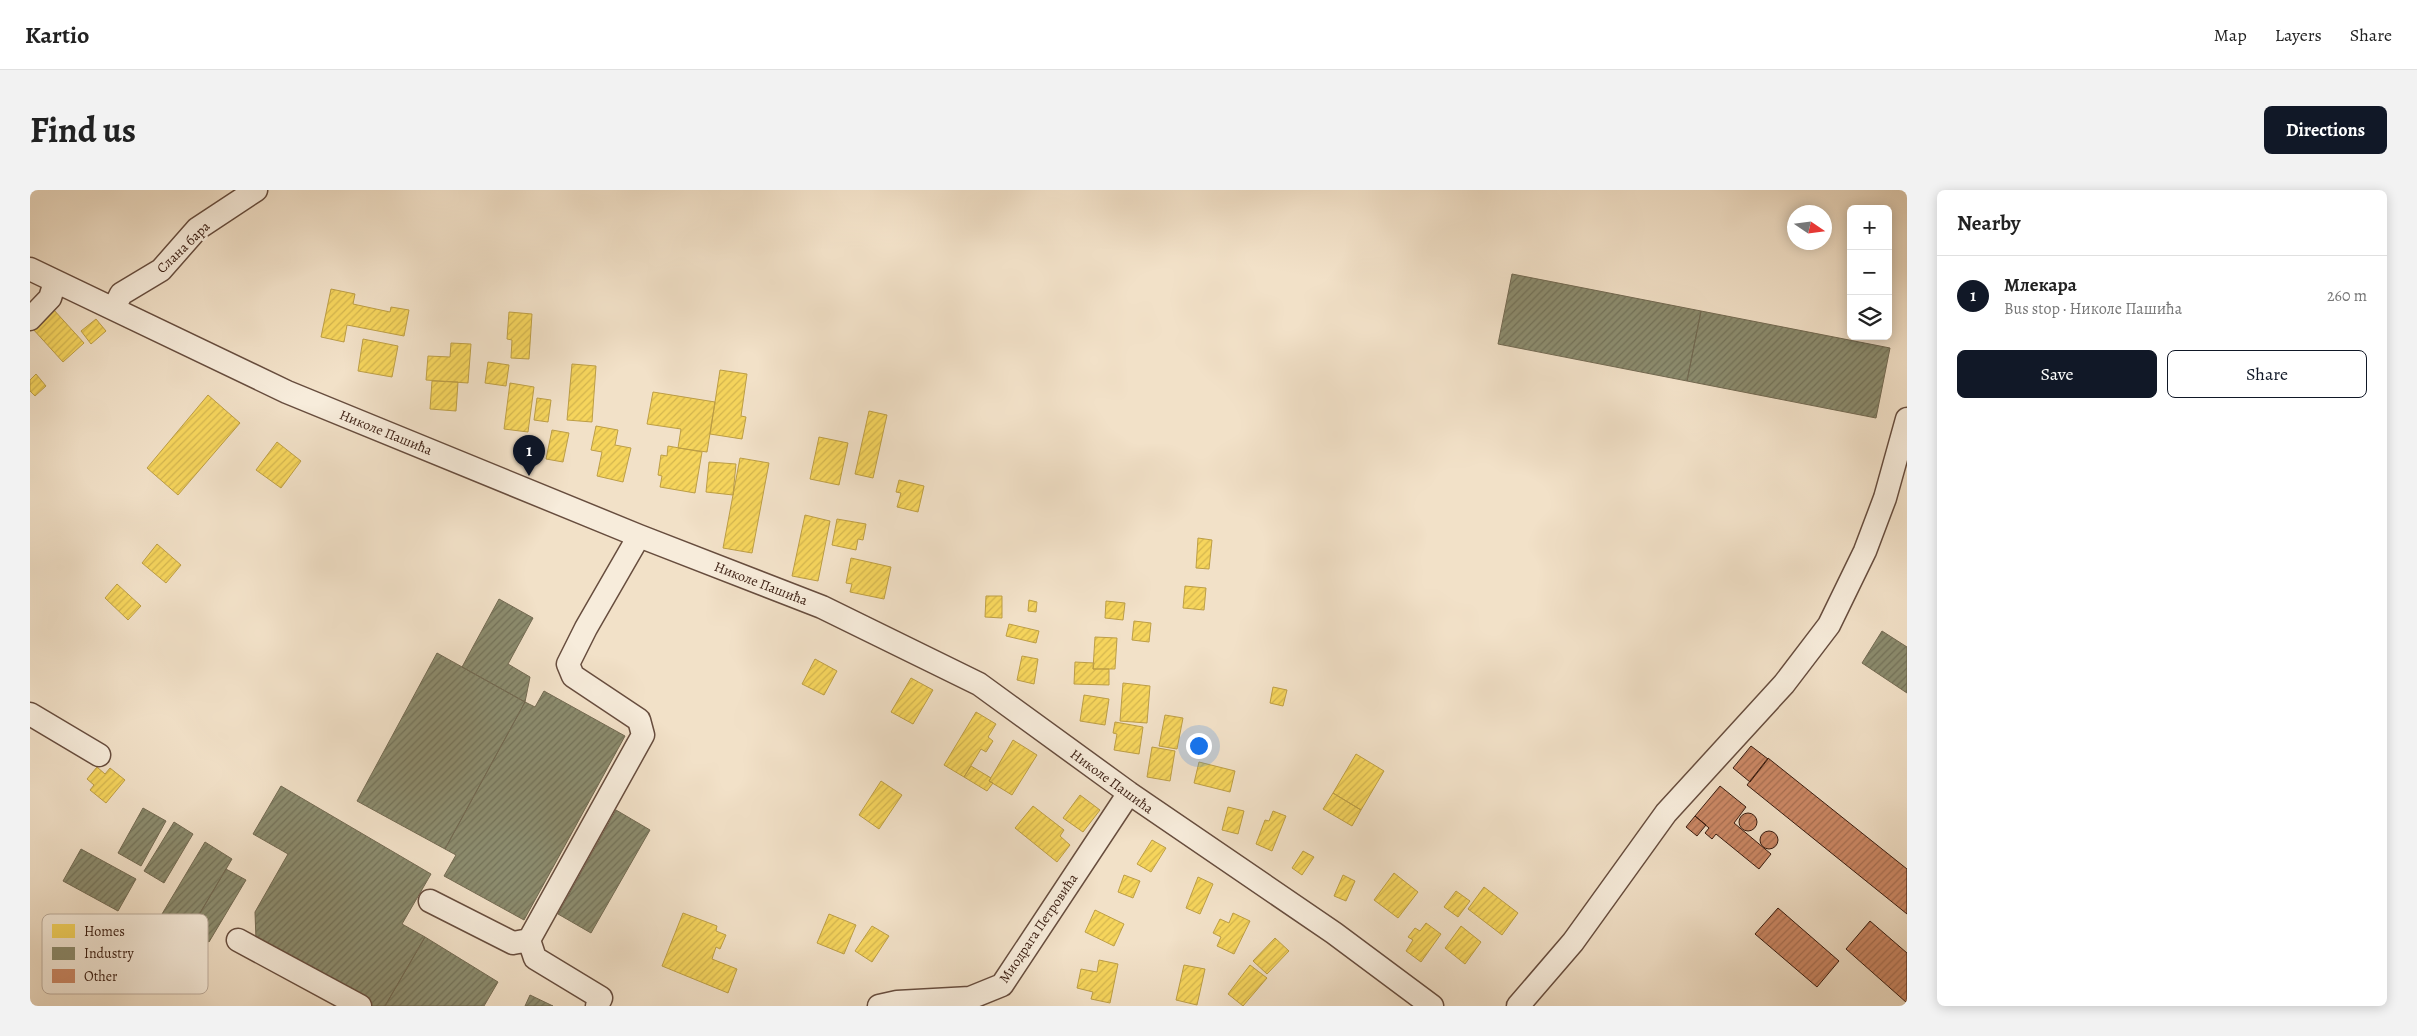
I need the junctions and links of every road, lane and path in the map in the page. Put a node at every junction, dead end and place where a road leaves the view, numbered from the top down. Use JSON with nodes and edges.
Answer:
{"nodes":[{"id":1,"x":256,"y":190,"type":"edge"},
{"id":2,"x":30,"y":269,"type":"edge"},
{"id":3,"x":55,"y":282,"type":"junction"},
{"id":4,"x":114,"y":308,"type":"junction"},
{"id":5,"x":30,"y":319,"type":"edge"},
{"id":6,"x":1907,"y":419,"type":"edge"},
{"id":7,"x":639,"y":536,"type":"junction"},
{"id":8,"x":30,"y":714,"type":"edge"},
{"id":9,"x":100,"y":755,"type":"dead end"},
{"id":10,"x":1129,"y":793,"type":"junction"},
{"id":11,"x":430,"y":901,"type":"dead end"},
{"id":12,"x":238,"y":940,"type":"dead end"},
{"id":13,"x":529,"y":940,"type":"junction"},
{"id":14,"x":360,"y":1006,"type":"edge"},
{"id":15,"x":597,"y":1006,"type":"edge"},
{"id":16,"x":879,"y":1006,"type":"edge"},
{"id":17,"x":1432,"y":1006,"type":"edge"},
{"id":18,"x":1518,"y":1006,"type":"edge"}],
"edges":[{"from":1,"to":4,"type":"street","name":"Слана бара"},
{"from":2,"to":3,"type":"street","name":"Николе Пашића"},
{"from":3,"to":4,"type":"street","name":"Николе Пашића"},
{"from":3,"to":5,"type":"street"},
{"from":4,"to":7,"type":"street","name":"Николе Пашића"},
{"from":6,"to":18,"type":"street"},
{"from":7,"to":10,"type":"street","name":"Николе Пашића"},
{"from":7,"to":13,"type":"street"},
{"from":8,"to":9,"type":"street"},
{"from":10,"to":16,"type":"street","name":"Миодрага Петровића"},
{"from":10,"to":17,"type":"street","name":"Николе Пашића"},
{"from":11,"to":13,"type":"street"},
{"from":12,"to":14,"type":"street"},
{"from":13,"to":15,"type":"street"}]}
